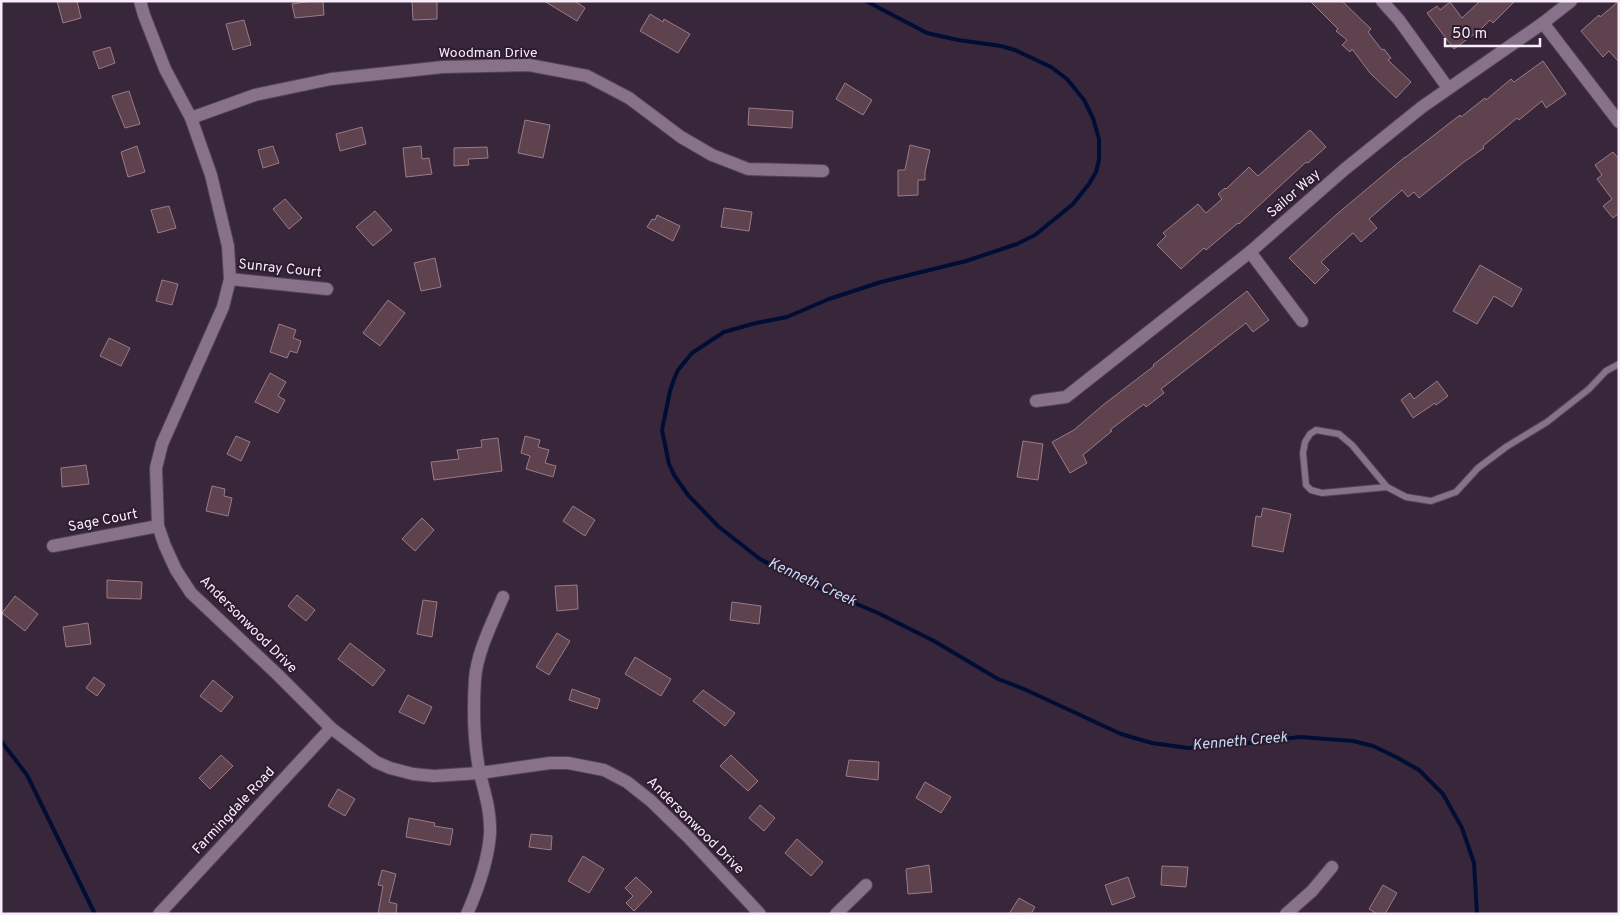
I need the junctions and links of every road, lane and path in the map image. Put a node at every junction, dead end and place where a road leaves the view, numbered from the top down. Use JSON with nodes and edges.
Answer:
{"nodes":[{"id":1,"x":140,"y":1,"type":"edge"},
{"id":2,"x":1382,"y":1,"type":"edge"},
{"id":3,"x":1571,"y":1,"type":"edge"},
{"id":4,"x":1543,"y":23,"type":"junction"},
{"id":5,"x":1448,"y":88,"type":"junction"},
{"id":6,"x":191,"y":118,"type":"junction"},
{"id":7,"x":1619,"y":122,"type":"edge"},
{"id":8,"x":824,"y":171,"type":"dead end"},
{"id":9,"x":1250,"y":252,"type":"junction"},
{"id":10,"x":230,"y":279,"type":"junction"},
{"id":11,"x":327,"y":289,"type":"dead end"},
{"id":12,"x":1302,"y":321,"type":"dead end"},
{"id":13,"x":1619,"y":364,"type":"edge"},
{"id":14,"x":1036,"y":401,"type":"dead end"},
{"id":15,"x":1387,"y":487,"type":"junction"},
{"id":16,"x":158,"y":526,"type":"junction"},
{"id":17,"x":53,"y":546,"type":"dead end"},
{"id":18,"x":503,"y":597,"type":"dead end"},
{"id":19,"x":331,"y":728,"type":"junction"},
{"id":20,"x":480,"y":773,"type":"junction"},
{"id":21,"x":1332,"y":867,"type":"dead end"},
{"id":22,"x":866,"y":885,"type":"dead end"},
{"id":23,"x":159,"y":914,"type":"edge"},
{"id":24,"x":467,"y":914,"type":"edge"},
{"id":25,"x":760,"y":914,"type":"edge"},
{"id":26,"x":836,"y":914,"type":"edge"},
{"id":27,"x":1286,"y":914,"type":"edge"}],
"edges":[{"from":1,"to":6,"type":"street","name":"Andersonwood Drive"},
{"from":2,"to":5,"type":"street"},
{"from":3,"to":4,"type":"street","name":"Sailor Way"},
{"from":4,"to":5,"type":"street","name":"Sailor Way"},
{"from":4,"to":7,"type":"street"},
{"from":5,"to":9,"type":"street","name":"Sailor Way"},
{"from":6,"to":8,"type":"street","name":"Woodman Drive"},
{"from":6,"to":10,"type":"street","name":"Andersonwood Drive"},
{"from":9,"to":12,"type":"street"},
{"from":9,"to":14,"type":"street","name":"Sailor Way"},
{"from":10,"to":11,"type":"street","name":"Sunray Court"},
{"from":10,"to":16,"type":"street","name":"Andersonwood Drive"},
{"from":13,"to":15,"type":"lane"},
{"from":15,"to":15,"type":"lane"},
{"from":16,"to":17,"type":"street","name":"Sage Court"},
{"from":16,"to":19,"type":"street","name":"Andersonwood Drive"},
{"from":18,"to":20,"type":"street"},
{"from":19,"to":20,"type":"street","name":"Andersonwood Drive"},
{"from":19,"to":23,"type":"street","name":"Farmingdale Road"},
{"from":20,"to":24,"type":"street"},
{"from":20,"to":25,"type":"street","name":"Andersonwood Drive"},
{"from":21,"to":27,"type":"street"},
{"from":22,"to":26,"type":"street"}]}
